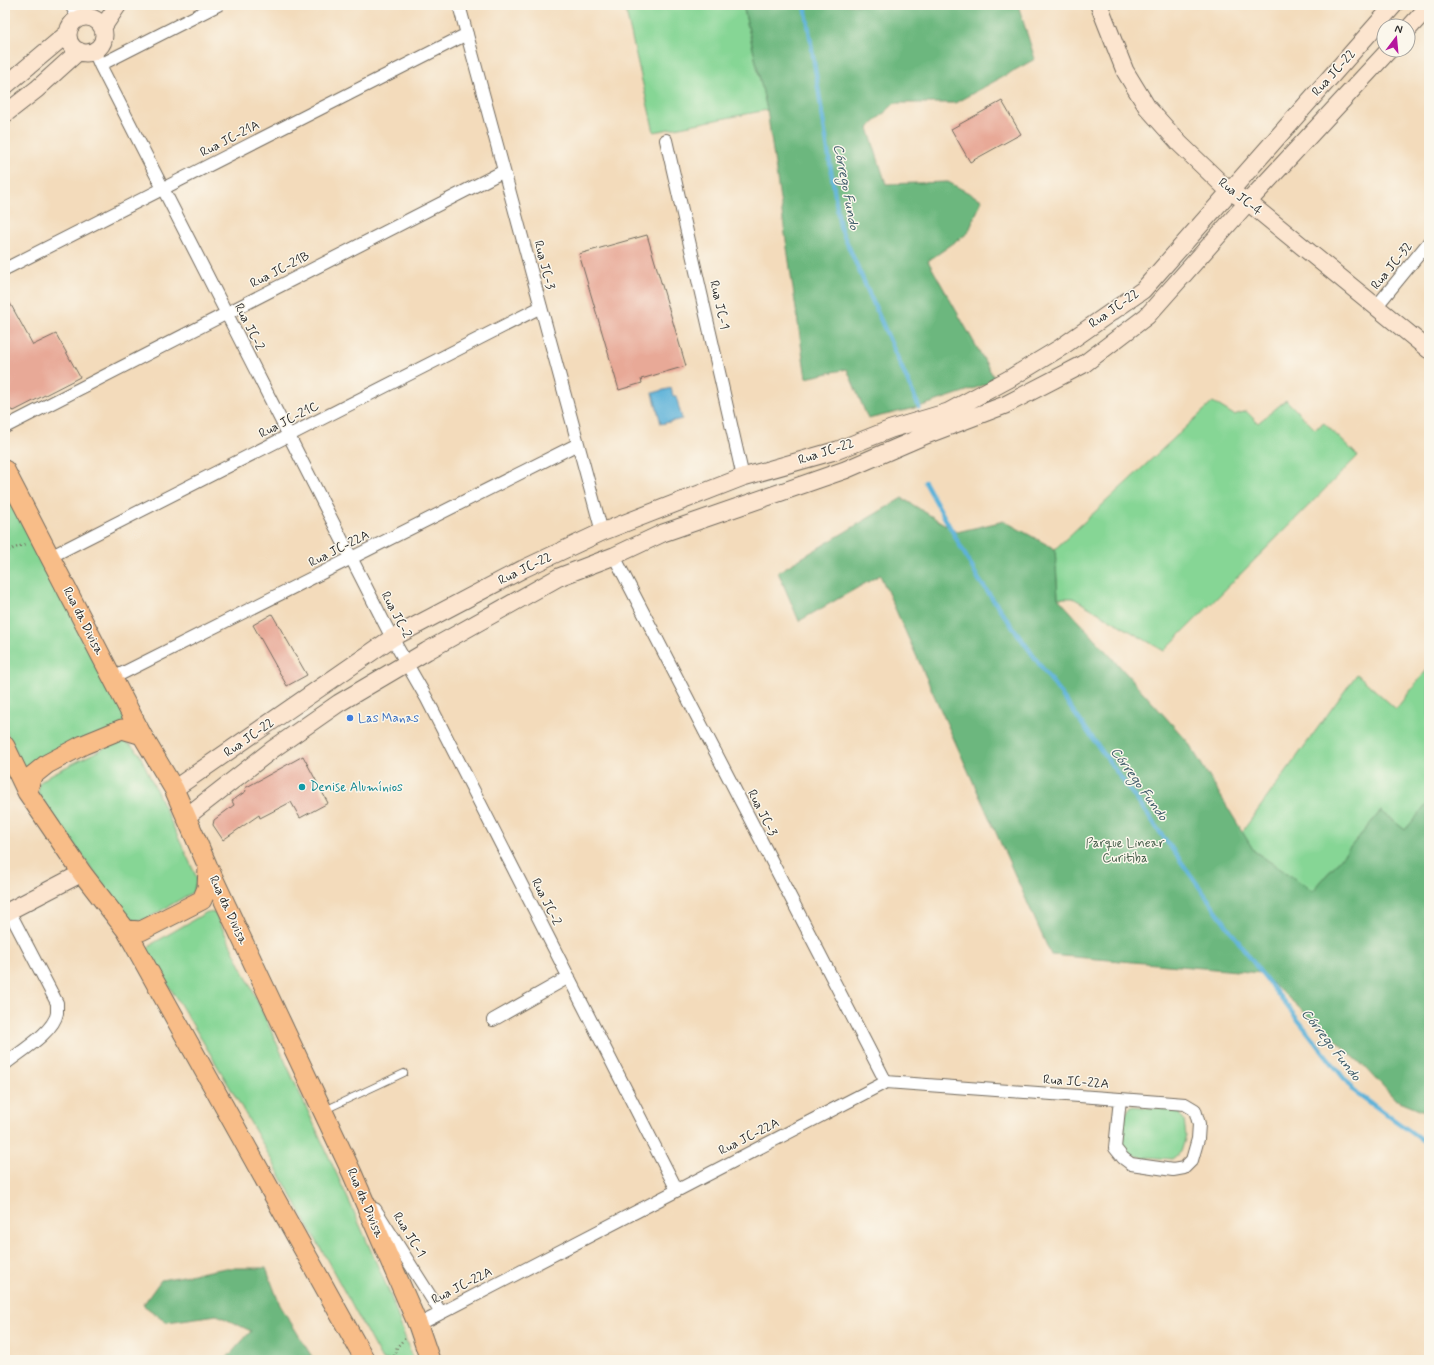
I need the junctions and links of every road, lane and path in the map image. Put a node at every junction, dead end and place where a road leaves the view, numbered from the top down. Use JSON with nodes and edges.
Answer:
{"nodes":[{"id":1,"x":118,"y":5,"type":"edge"},
{"id":2,"x":218,"y":5,"type":"edge"},
{"id":3,"x":459,"y":5,"type":"edge"},
{"id":4,"x":1099,"y":5,"type":"edge"},
{"id":5,"x":1394,"y":5,"type":"edge"},
{"id":6,"x":1429,"y":6,"type":"edge"},
{"id":7,"x":83,"y":11,"type":"edge"},
{"id":8,"x":1416,"y":20,"type":"edge"},
{"id":9,"x":103,"y":27,"type":"junction"},
{"id":10,"x":68,"y":33,"type":"junction"},
{"id":11,"x":467,"y":34,"type":"junction"},
{"id":12,"x":91,"y":56,"type":"junction"},
{"id":13,"x":1382,"y":58,"type":"edge"},
{"id":14,"x":5,"y":86,"type":"edge"},
{"id":15,"x":5,"y":114,"type":"edge"},
{"id":16,"x":666,"y":140,"type":"dead end"},
{"id":17,"x":504,"y":171,"type":"junction"},
{"id":18,"x":163,"y":189,"type":"junction"},
{"id":19,"x":1229,"y":190,"type":"junction"},
{"id":20,"x":1248,"y":202,"type":"junction"},
{"id":21,"x":1429,"y":242,"type":"edge"},
{"id":22,"x":5,"y":269,"type":"edge"},
{"id":23,"x":541,"y":307,"type":"junction"},
{"id":24,"x":1376,"y":307,"type":"junction"},
{"id":25,"x":226,"y":313,"type":"junction"},
{"id":26,"x":1429,"y":350,"type":"edge"},
{"id":27,"x":5,"y":427,"type":"edge"},
{"id":28,"x":289,"y":435,"type":"junction"},
{"id":29,"x":578,"y":444,"type":"junction"},
{"id":30,"x":838,"y":450,"type":"junction"},
{"id":31,"x":5,"y":470,"type":"edge"},
{"id":32,"x":845,"y":470,"type":"junction"},
{"id":33,"x":743,"y":477,"type":"junction"},
{"id":34,"x":602,"y":532,"type":"junction"},
{"id":35,"x":40,"y":537,"type":"junction"},
{"id":36,"x":5,"y":552,"type":"edge"},
{"id":37,"x":614,"y":556,"type":"junction"},
{"id":38,"x":50,"y":557,"type":"junction"},
{"id":39,"x":351,"y":558,"type":"junction"},
{"id":40,"x":392,"y":638,"type":"junction"},
{"id":41,"x":407,"y":663,"type":"junction"},
{"id":42,"x":113,"y":678,"type":"junction"},
{"id":43,"x":142,"y":735,"type":"junction"},
{"id":44,"x":5,"y":746,"type":"edge"},
{"id":45,"x":174,"y":790,"type":"junction"},
{"id":46,"x":27,"y":792,"type":"junction"},
{"id":47,"x":186,"y":817,"type":"junction"},
{"id":48,"x":208,"y":868,"type":"junction"},
{"id":49,"x":82,"y":873,"type":"junction"},
{"id":50,"x":7,"y":912,"type":"edge"},
{"id":51,"x":126,"y":930,"type":"junction"},
{"id":52,"x":569,"y":977,"type":"junction"},
{"id":53,"x":493,"y":1020,"type":"dead end"},
{"id":54,"x":5,"y":1064,"type":"edge"},
{"id":55,"x":404,"y":1073,"type":"dead end"},
{"id":56,"x":886,"y":1082,"type":"junction"},
{"id":57,"x":1120,"y":1099,"type":"junction"},
{"id":58,"x":323,"y":1111,"type":"junction"},
{"id":59,"x":352,"y":1173,"type":"junction"},
{"id":60,"x":678,"y":1190,"type":"junction"},
{"id":61,"x":441,"y":1312,"type":"junction"},
{"id":62,"x":418,"y":1325,"type":"junction"},
{"id":63,"x":365,"y":1360,"type":"edge"},
{"id":64,"x":392,"y":1360,"type":"edge"},
{"id":65,"x":430,"y":1360,"type":"edge"}],
"edges":[{"from":1,"to":9,"type":"main road"},
{"from":2,"to":12,"type":"street"},
{"from":3,"to":11,"type":"street","name":"Rua JC-3"},
{"from":4,"to":19,"type":"main road","name":"Rua JC-4"},
{"from":5,"to":19,"type":"main road","name":"Rua JC-22"},
{"from":6,"to":8,"type":"main road"},
{"from":7,"to":9,"type":"main road"},
{"from":7,"to":10,"type":"main road"},
{"from":9,"to":12,"type":"main road"},
{"from":10,"to":12,"type":"main road"},
{"from":10,"to":14,"type":"main road"},
{"from":11,"to":17,"type":"street","name":"Rua JC-3"},
{"from":11,"to":18,"type":"street","name":"Rua JC-21A"},
{"from":12,"to":15,"type":"main road"},
{"from":12,"to":18,"type":"street","name":"Rua JC-2"},
{"from":13,"to":20,"type":"main road","name":"Rua JC-22"},
{"from":16,"to":33,"type":"street","name":"Rua JC-1"},
{"from":17,"to":23,"type":"street","name":"Rua JC-3"},
{"from":17,"to":25,"type":"street","name":"Rua JC-21B"},
{"from":18,"to":22,"type":"street","name":"Rua JC-21A"},
{"from":18,"to":25,"type":"street","name":"Rua JC-2"},
{"from":19,"to":20,"type":"main road","name":"Rua JC-4"},
{"from":19,"to":30,"type":"main road","name":"Rua JC-22"},
{"from":20,"to":24,"type":"main road","name":"Rua JC-4"},
{"from":20,"to":32,"type":"main road","name":"Rua JC-22"},
{"from":21,"to":24,"type":"street","name":"Rua JC-32"},
{"from":23,"to":28,"type":"street","name":"Rua JC-21C"},
{"from":23,"to":29,"type":"street","name":"Rua JC-3"},
{"from":24,"to":26,"type":"main road","name":"Rua JC-4"},
{"from":25,"to":27,"type":"street","name":"Rua JC-21B"},
{"from":25,"to":28,"type":"street","name":"Rua JC-2"},
{"from":28,"to":38,"type":"street","name":"Rua JC-21C"},
{"from":28,"to":39,"type":"street","name":"Rua JC-2"},
{"from":29,"to":34,"type":"street","name":"Rua JC-3"},
{"from":29,"to":39,"type":"street","name":"Rua JC-22A"},
{"from":30,"to":32,"type":"main road"},
{"from":30,"to":33,"type":"main road","name":"Rua JC-22"},
{"from":31,"to":35,"type":"main road","name":"Rua da Divisa"},
{"from":32,"to":37,"type":"main road","name":"Rua JC-22"},
{"from":33,"to":34,"type":"main road","name":"Rua JC-22"},
{"from":34,"to":40,"type":"main road","name":"Rua JC-22"},
{"from":35,"to":36,"type":"path"},
{"from":35,"to":38,"type":"main road","name":"Rua da Divisa"},
{"from":37,"to":41,"type":"main road","name":"Rua JC-22"},
{"from":37,"to":56,"type":"street","name":"Rua JC-3"},
{"from":38,"to":42,"type":"main road","name":"Rua da Divisa"},
{"from":39,"to":40,"type":"street","name":"Rua JC-2"},
{"from":39,"to":42,"type":"street","name":"Rua JC-22A"},
{"from":40,"to":41,"type":"street","name":"Rua JC-2"},
{"from":40,"to":45,"type":"main road","name":"Rua JC-22"},
{"from":41,"to":47,"type":"main road","name":"Rua JC-22"},
{"from":41,"to":52,"type":"street","name":"Rua JC-2"},
{"from":42,"to":43,"type":"main road","name":"Rua da Divisa"},
{"from":43,"to":45,"type":"main road","name":"Rua da Divisa"},
{"from":43,"to":46,"type":"main road"},
{"from":44,"to":46,"type":"main road"},
{"from":45,"to":47,"type":"main road","name":"Rua da Divisa"},
{"from":46,"to":49,"type":"main road"},
{"from":47,"to":48,"type":"main road","name":"Rua da Divisa"},
{"from":48,"to":51,"type":"main road"},
{"from":48,"to":58,"type":"main road","name":"Rua da Divisa"},
{"from":49,"to":50,"type":"main road"},
{"from":49,"to":51,"type":"main road"},
{"from":50,"to":54,"type":"street"},
{"from":51,"to":63,"type":"main road"},
{"from":52,"to":53,"type":"street"},
{"from":52,"to":60,"type":"street","name":"Rua JC-2"},
{"from":55,"to":58,"type":"lane"},
{"from":56,"to":57,"type":"street","name":"Rua JC-22A"},
{"from":56,"to":60,"type":"street","name":"Rua JC-22A"},
{"from":57,"to":57,"type":"street","name":"Rua JC-22A"},
{"from":58,"to":59,"type":"main road","name":"Rua da Divisa"},
{"from":59,"to":61,"type":"street","name":"Rua JC-1"},
{"from":59,"to":62,"type":"main road","name":"Rua da Divisa"},
{"from":60,"to":61,"type":"street","name":"Rua JC-22A"},
{"from":61,"to":62,"type":"street","name":"Rua JC-22A"},
{"from":62,"to":64,"type":"path"},
{"from":62,"to":65,"type":"main road","name":"Rua da Divisa"}]}
